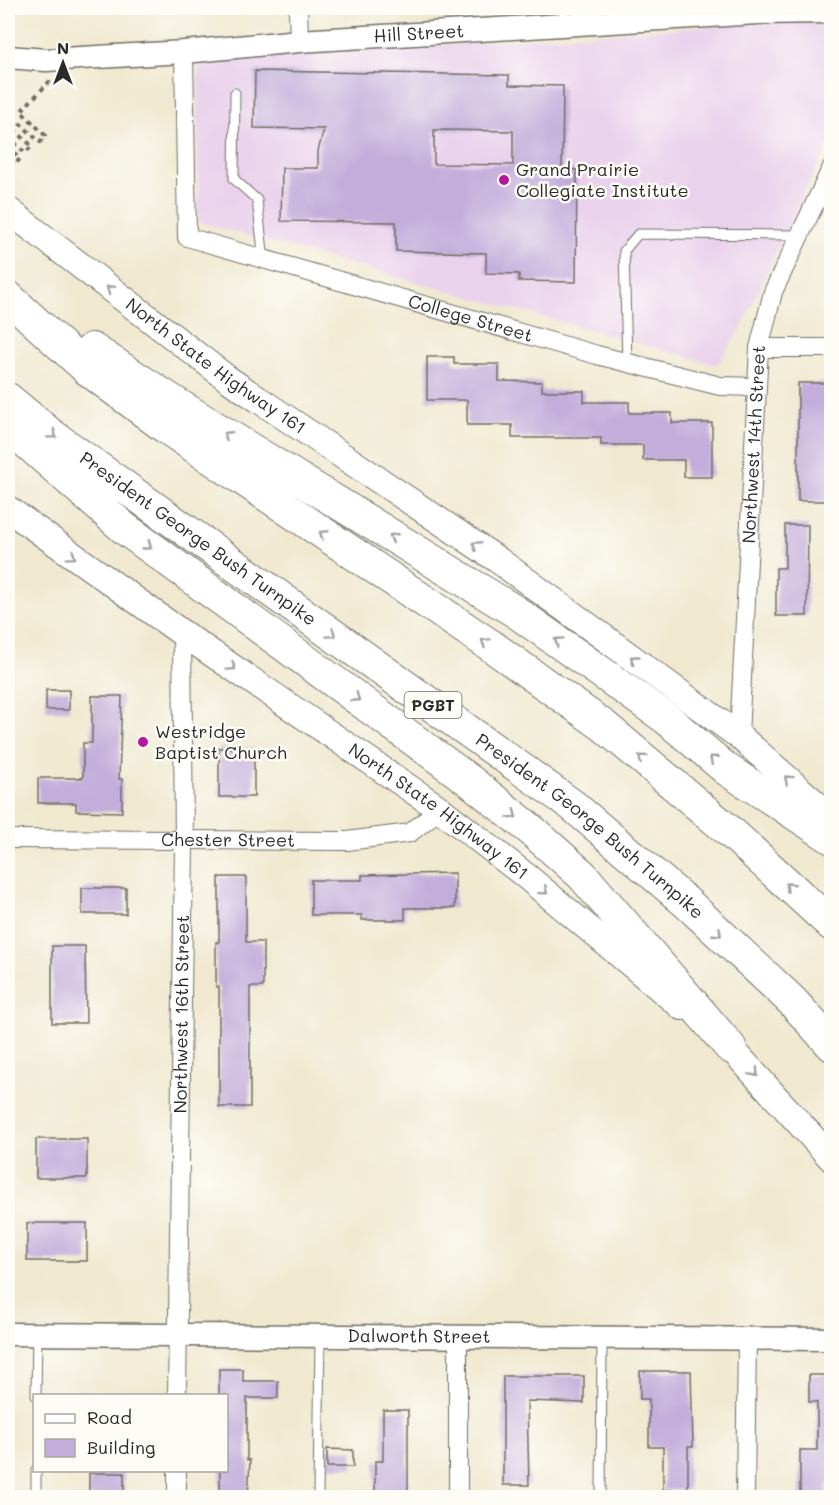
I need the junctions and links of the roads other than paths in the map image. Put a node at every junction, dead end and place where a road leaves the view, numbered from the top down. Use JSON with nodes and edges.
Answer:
{"nodes":[{"id":1,"x":298,"y":8,"type":"edge"},
{"id":2,"x":718,"y":11,"type":"edge"},
{"id":3,"x":831,"y":12,"type":"edge"},
{"id":4,"x":564,"y":16,"type":"edge"},
{"id":5,"x":299,"y":41,"type":"junction"},
{"id":6,"x":184,"y":52,"type":"junction"},
{"id":7,"x":8,"y":57,"type":"edge"},
{"id":8,"x":235,"y":93,"type":"dead end"},
{"id":9,"x":831,"y":167,"type":"edge"},
{"id":10,"x":8,"y":210,"type":"edge"},
{"id":11,"x":800,"y":235,"type":"junction"},
{"id":12,"x":264,"y":260,"type":"junction"},
{"id":13,"x":8,"y":295,"type":"edge"},
{"id":14,"x":759,"y":348,"type":"junction"},
{"id":15,"x":831,"y":348,"type":"edge"},
{"id":16,"x":627,"y":362,"type":"junction"},
{"id":17,"x":756,"y":387,"type":"junction"},
{"id":18,"x":8,"y":399,"type":"edge"},
{"id":19,"x":8,"y":426,"type":"edge"},
{"id":20,"x":8,"y":509,"type":"edge"},
{"id":21,"x":182,"y":633,"type":"junction"},
{"id":22,"x":739,"y":736,"type":"junction"},
{"id":23,"x":440,"y":809,"type":"junction"},
{"id":24,"x":831,"y":818,"type":"edge"},
{"id":25,"x":831,"y":838,"type":"edge"},
{"id":26,"x":8,"y":839,"type":"edge"},
{"id":27,"x":184,"y":841,"type":"junction"},
{"id":28,"x":831,"y":926,"type":"edge"},
{"id":29,"x":831,"y":1045,"type":"edge"},
{"id":30,"x":730,"y":1047,"type":"junction"},
{"id":31,"x":831,"y":1159,"type":"edge"},
{"id":32,"x":8,"y":1334,"type":"edge"},
{"id":33,"x":37,"y":1334,"type":"junction"},
{"id":34,"x":177,"y":1335,"type":"junction"},
{"id":35,"x":320,"y":1336,"type":"junction"},
{"id":36,"x":458,"y":1336,"type":"junction"},
{"id":37,"x":602,"y":1337,"type":"junction"},
{"id":38,"x":747,"y":1338,"type":"junction"},
{"id":39,"x":831,"y":1339,"type":"edge"},
{"id":40,"x":36,"y":1394,"type":"edge"},
{"id":41,"x":177,"y":1394,"type":"edge"},
{"id":42,"x":36,"y":1472,"type":"edge"},
{"id":43,"x":177,"y":1472,"type":"edge"},
{"id":44,"x":36,"y":1497,"type":"edge"},
{"id":45,"x":177,"y":1497,"type":"edge"},
{"id":46,"x":318,"y":1497,"type":"edge"},
{"id":47,"x":458,"y":1497,"type":"edge"},
{"id":48,"x":601,"y":1497,"type":"edge"},
{"id":49,"x":745,"y":1497,"type":"edge"}],
"edges":[{"from":1,"to":5,"type":"street"},
{"from":2,"to":3,"type":"street","name":"Hill Street"},
{"from":2,"to":4,"type":"street","name":"Hill Street"},
{"from":4,"to":5,"type":"street","name":"Hill Street"},
{"from":5,"to":6,"type":"street","name":"Hill Street"},
{"from":6,"to":7,"type":"street","name":"Hill Street"},
{"from":6,"to":12,"type":"street","name":"College Street"},
{"from":8,"to":12,"type":"lane"},
{"from":9,"to":11,"type":"street","name":"Northwest 14th Street"},
{"from":22,"to":10,"type":"main road","name":"North State Highway 161","one_way":true},
{"from":11,"to":14,"type":"street","name":"Northwest 14th Street"},
{"from":11,"to":16,"type":"lane"},
{"from":12,"to":16,"type":"street","name":"College Street"},
{"from":25,"to":13,"type":"highway","one_way":true},
{"from":28,"to":13,"type":"highway","one_way":true},
{"from":14,"to":15,"type":"street"},
{"from":14,"to":17,"type":"street","name":"Northwest 14th Street"},
{"from":16,"to":17,"type":"street","name":"College Street"},
{"from":17,"to":22,"type":"street","name":"Northwest 14th Street"},
{"from":18,"to":29,"type":"highway","name":"President George Bush Turnpike","number":"PGBT","one_way":true},
{"from":19,"to":30,"type":"highway","one_way":true},
{"from":20,"to":21,"type":"main road","name":"North State Highway 161","one_way":true},
{"from":21,"to":23,"type":"main road","name":"North State Highway 161","one_way":true},
{"from":21,"to":27,"type":"street","name":"Northwest 16th Street"},
{"from":24,"to":22,"type":"main road","name":"North State Highway 161","one_way":true},
{"from":23,"to":27,"type":"street","name":"Chester Street"},
{"from":23,"to":30,"type":"main road","name":"North State Highway 161","one_way":true},
{"from":26,"to":27,"type":"street","name":"Chester Street"},
{"from":27,"to":34,"type":"street","name":"Northwest 16th Street"},
{"from":30,"to":31,"type":"main road","name":"North State Highway 161","one_way":true},
{"from":32,"to":33,"type":"street","name":"Dalworth Street"},
{"from":33,"to":34,"type":"street","name":"Dalworth Street"},
{"from":33,"to":40,"type":"lane"},
{"from":34,"to":35,"type":"street","name":"Dalworth Street"},
{"from":34,"to":41,"type":"street","name":"Northwest 16th Street"},
{"from":35,"to":36,"type":"street","name":"Dalworth Street"},
{"from":35,"to":46,"type":"lane"},
{"from":36,"to":37,"type":"street","name":"Dalworth Street"},
{"from":36,"to":47,"type":"street"},
{"from":37,"to":38,"type":"street","name":"Dalworth Street"},
{"from":37,"to":48,"type":"lane"},
{"from":38,"to":39,"type":"street","name":"Dalworth Street"},
{"from":38,"to":49,"type":"street"},
{"from":42,"to":44,"type":"lane"},
{"from":43,"to":45,"type":"street"}]}
